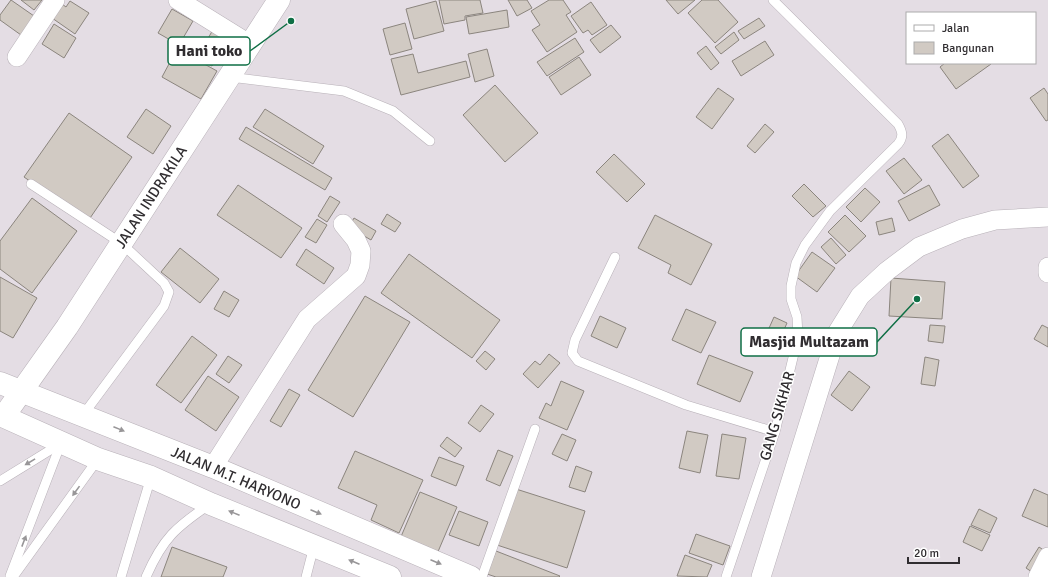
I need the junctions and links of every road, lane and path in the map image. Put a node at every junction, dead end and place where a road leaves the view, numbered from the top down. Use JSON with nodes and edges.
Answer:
{"nodes":[{"id":1,"x":55,"y":0,"type":"edge"},
{"id":2,"x":178,"y":0,"type":"edge"},
{"id":3,"x":279,"y":0,"type":"edge"},
{"id":4,"x":773,"y":0,"type":"edge"},
{"id":5,"x":249,"y":44,"type":"junction"},
{"id":6,"x":17,"y":57,"type":"dead end"},
{"id":7,"x":229,"y":76,"type":"junction"},
{"id":8,"x":430,"y":141,"type":"dead end"},
{"id":9,"x":31,"y":184,"type":"dead end"},
{"id":10,"x":1048,"y":217,"type":"edge"},
{"id":11,"x":342,"y":224,"type":"dead end"},
{"id":12,"x":121,"y":243,"type":"junction"},
{"id":13,"x":615,"y":257,"type":"dead end"},
{"id":14,"x":1048,"y":267,"type":"edge"},
{"id":15,"x":1048,"y":273,"type":"edge"},
{"id":16,"x":0,"y":383,"type":"edge"},
{"id":17,"x":20,"y":391,"type":"junction"},
{"id":18,"x":83,"y":415,"type":"junction"},
{"id":19,"x":2,"y":416,"type":"edge"},
{"id":20,"x":535,"y":428,"type":"dead end"},
{"id":21,"x":776,"y":432,"type":"junction"},
{"id":22,"x":61,"y":443,"type":"junction"},
{"id":23,"x":98,"y":459,"type":"junction"},
{"id":24,"x":213,"y":467,"type":"junction"},
{"id":25,"x":151,"y":477,"type":"junction"},
{"id":26,"x":0,"y":480,"type":"edge"},
{"id":27,"x":212,"y":504,"type":"junction"},
{"id":28,"x":314,"y":545,"type":"junction"},
{"id":29,"x":1048,"y":557,"type":"edge"},
{"id":30,"x":10,"y":577,"type":"edge"},
{"id":31,"x":13,"y":577,"type":"edge"},
{"id":32,"x":121,"y":577,"type":"edge"},
{"id":33,"x":146,"y":577,"type":"edge"},
{"id":34,"x":306,"y":577,"type":"edge"},
{"id":35,"x":390,"y":577,"type":"edge"},
{"id":36,"x":471,"y":577,"type":"edge"},
{"id":37,"x":482,"y":577,"type":"edge"},
{"id":38,"x":726,"y":577,"type":"edge"},
{"id":39,"x":761,"y":577,"type":"edge"},
{"id":40,"x":1038,"y":577,"type":"edge"}],
"edges":[{"from":1,"to":6,"type":"street"},
{"from":2,"to":5,"type":"street"},
{"from":3,"to":5,"type":"main road","name":"JALAN INDRAKILA"},
{"from":4,"to":21,"type":"lane","name":"GANG SIKHAR"},
{"from":5,"to":7,"type":"main road","name":"JALAN INDRAKILA"},
{"from":7,"to":8,"type":"lane"},
{"from":7,"to":12,"type":"main road","name":"JALAN INDRAKILA"},
{"from":9,"to":12,"type":"lane"},
{"from":10,"to":39,"type":"street"},
{"from":11,"to":24,"type":"street"},
{"from":12,"to":17,"type":"main road","name":"JALAN INDRAKILA"},
{"from":12,"to":18,"type":"lane"},
{"from":13,"to":21,"type":"lane"},
{"from":14,"to":15,"type":"street"},
{"from":16,"to":17,"type":"main road","name":"JALAN M.T. HARYONO"},
{"from":17,"to":18,"type":"main road","name":"JALAN M.T. HARYONO"},
{"from":17,"to":19,"type":"main road","name":"JALAN INDRAKILA"},
{"from":18,"to":24,"type":"main road","name":"JALAN M.T. HARYONO","one_way":true},
{"from":19,"to":22,"type":"main road"},
{"from":20,"to":37,"type":"lane"},
{"from":21,"to":38,"type":"lane","name":"GANG SIKHAR"},
{"from":22,"to":23,"type":"main road"},
{"from":22,"to":26,"type":"lane","one_way":true},
{"from":30,"to":22,"type":"lane","one_way":true},
{"from":23,"to":25,"type":"main road"},
{"from":23,"to":31,"type":"lane","one_way":true},
{"from":24,"to":36,"type":"main road","name":"JALAN M.T. HARYONO","one_way":true},
{"from":25,"to":27,"type":"main road"},
{"from":25,"to":32,"type":"lane"},
{"from":28,"to":27,"type":"main road","one_way":true},
{"from":27,"to":33,"type":"lane"},
{"from":28,"to":34,"type":"lane"},
{"from":35,"to":28,"type":"main road","one_way":true},
{"from":29,"to":40,"type":"street"}]}
